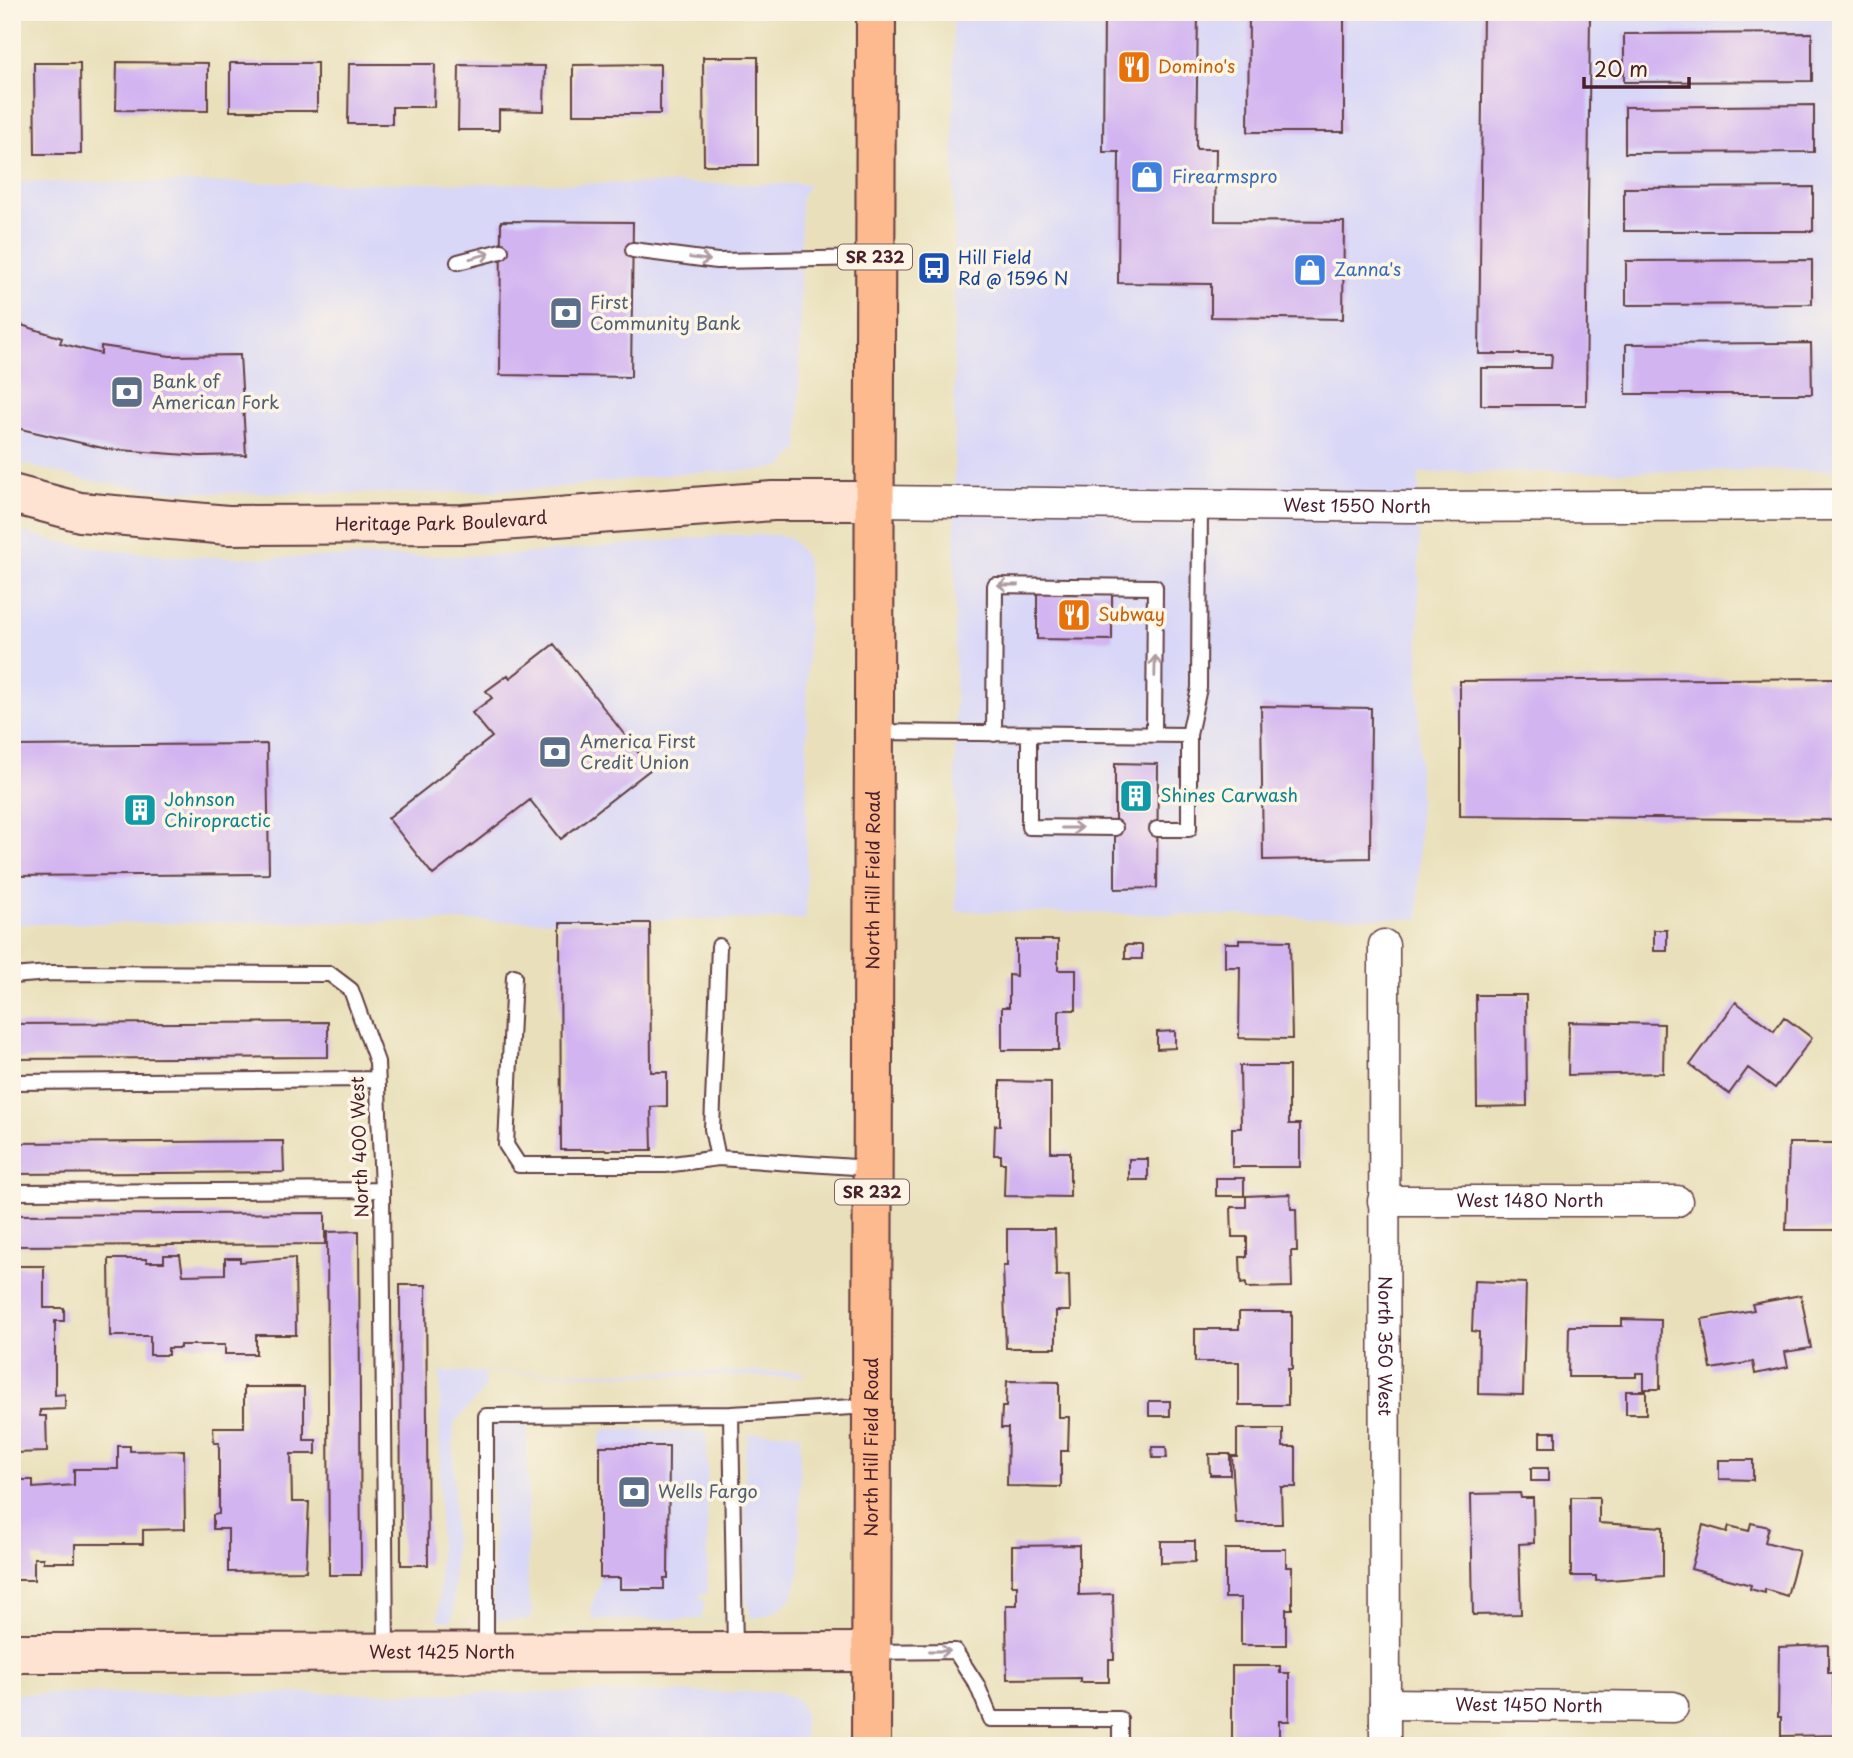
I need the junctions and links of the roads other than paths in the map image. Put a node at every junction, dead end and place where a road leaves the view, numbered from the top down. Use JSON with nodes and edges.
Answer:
{"nodes":[{"id":1,"x":876,"y":12,"type":"edge"},
{"id":2,"x":633,"y":250,"type":"dead end"},
{"id":3,"x":501,"y":251,"type":"dead end"},
{"id":4,"x":875,"y":258,"type":"junction"},
{"id":5,"x":458,"y":262,"type":"dead end"},
{"id":6,"x":12,"y":494,"type":"edge"},
{"id":7,"x":874,"y":501,"type":"junction"},
{"id":8,"x":1200,"y":503,"type":"junction"},
{"id":9,"x":1841,"y":505,"type":"edge"},
{"id":10,"x":873,"y":732,"type":"junction"},
{"id":11,"x":994,"y":734,"type":"junction"},
{"id":12,"x":1029,"y":734,"type":"junction"},
{"id":13,"x":1154,"y":735,"type":"junction"},
{"id":14,"x":1189,"y":735,"type":"junction"},
{"id":15,"x":1115,"y":828,"type":"dead end"},
{"id":16,"x":1157,"y":828,"type":"dead end"},
{"id":17,"x":719,"y":946,"type":"dead end"},
{"id":18,"x":1384,"y":946,"type":"dead end"},
{"id":19,"x":12,"y":976,"type":"edge"},
{"id":20,"x":514,"y":976,"type":"dead end"},
{"id":21,"x":377,"y":1079,"type":"junction"},
{"id":22,"x":12,"y":1082,"type":"edge"},
{"id":23,"x":718,"y":1158,"type":"junction"},
{"id":24,"x":872,"y":1168,"type":"junction"},
{"id":25,"x":382,"y":1190,"type":"junction"},
{"id":26,"x":12,"y":1192,"type":"edge"},
{"id":27,"x":1384,"y":1201,"type":"junction"},
{"id":28,"x":1677,"y":1201,"type":"dead end"},
{"id":29,"x":872,"y":1406,"type":"junction"},
{"id":30,"x":731,"y":1414,"type":"junction"},
{"id":31,"x":386,"y":1651,"type":"junction"},
{"id":32,"x":735,"y":1651,"type":"junction"},
{"id":33,"x":872,"y":1652,"type":"junction"},
{"id":34,"x":12,"y":1653,"type":"edge"},
{"id":35,"x":486,"y":1653,"type":"junction"},
{"id":36,"x":1385,"y":1704,"type":"junction"},
{"id":37,"x":1673,"y":1707,"type":"dead end"},
{"id":38,"x":871,"y":1746,"type":"edge"},
{"id":39,"x":1120,"y":1746,"type":"edge"},
{"id":40,"x":1385,"y":1746,"type":"edge"}],
"edges":[{"from":1,"to":4,"type":"main road","name":"North Hill Field Road","number":"SR 232"},
{"from":2,"to":4,"type":"lane","one_way":true},
{"from":5,"to":3,"type":"lane","one_way":true},
{"from":4,"to":7,"type":"main road","name":"North Hill Field Road","number":"SR 232"},
{"from":6,"to":7,"type":"street","name":"Heritage Park Boulevard"},
{"from":7,"to":8,"type":"street","name":"West 1550 North"},
{"from":7,"to":10,"type":"main road","name":"North Hill Field Road","number":"SR 232"},
{"from":8,"to":9,"type":"street","name":"West 1550 North"},
{"from":8,"to":14,"type":"lane"},
{"from":10,"to":11,"type":"lane"},
{"from":10,"to":24,"type":"main road","name":"North Hill Field Road","number":"SR 232"},
{"from":11,"to":12,"type":"lane"},
{"from":13,"to":11,"type":"lane","one_way":true},
{"from":12,"to":13,"type":"lane"},
{"from":12,"to":15,"type":"lane","one_way":true},
{"from":13,"to":14,"type":"lane"},
{"from":14,"to":16,"type":"lane"},
{"from":17,"to":23,"type":"lane"},
{"from":18,"to":27,"type":"street","name":"North 350 West"},
{"from":19,"to":21,"type":"lane","name":"North 400 West"},
{"from":20,"to":23,"type":"lane"},
{"from":21,"to":22,"type":"lane"},
{"from":21,"to":25,"type":"lane","name":"North 400 West"},
{"from":23,"to":24,"type":"lane"},
{"from":24,"to":29,"type":"main road","name":"North Hill Field Road","number":"SR 232"},
{"from":25,"to":26,"type":"lane"},
{"from":25,"to":31,"type":"lane","name":"North 400 West"},
{"from":27,"to":28,"type":"street","name":"West 1480 North"},
{"from":27,"to":36,"type":"street","name":"North 350 West"},
{"from":29,"to":30,"type":"lane"},
{"from":29,"to":33,"type":"main road","name":"North Hill Field Road","number":"SR 232"},
{"from":30,"to":32,"type":"lane"},
{"from":30,"to":35,"type":"lane"},
{"from":31,"to":34,"type":"street","name":"West 1425 North"},
{"from":31,"to":35,"type":"street","name":"West 1425 North"},
{"from":32,"to":33,"type":"street","name":"West 1425 North"},
{"from":32,"to":35,"type":"street","name":"West 1425 North"},
{"from":33,"to":38,"type":"main road","name":"North Hill Field Road","number":"SR 232"},
{"from":33,"to":39,"type":"lane","one_way":true},
{"from":36,"to":37,"type":"street","name":"West 1450 North"},
{"from":36,"to":40,"type":"street","name":"North 350 West"}]}
